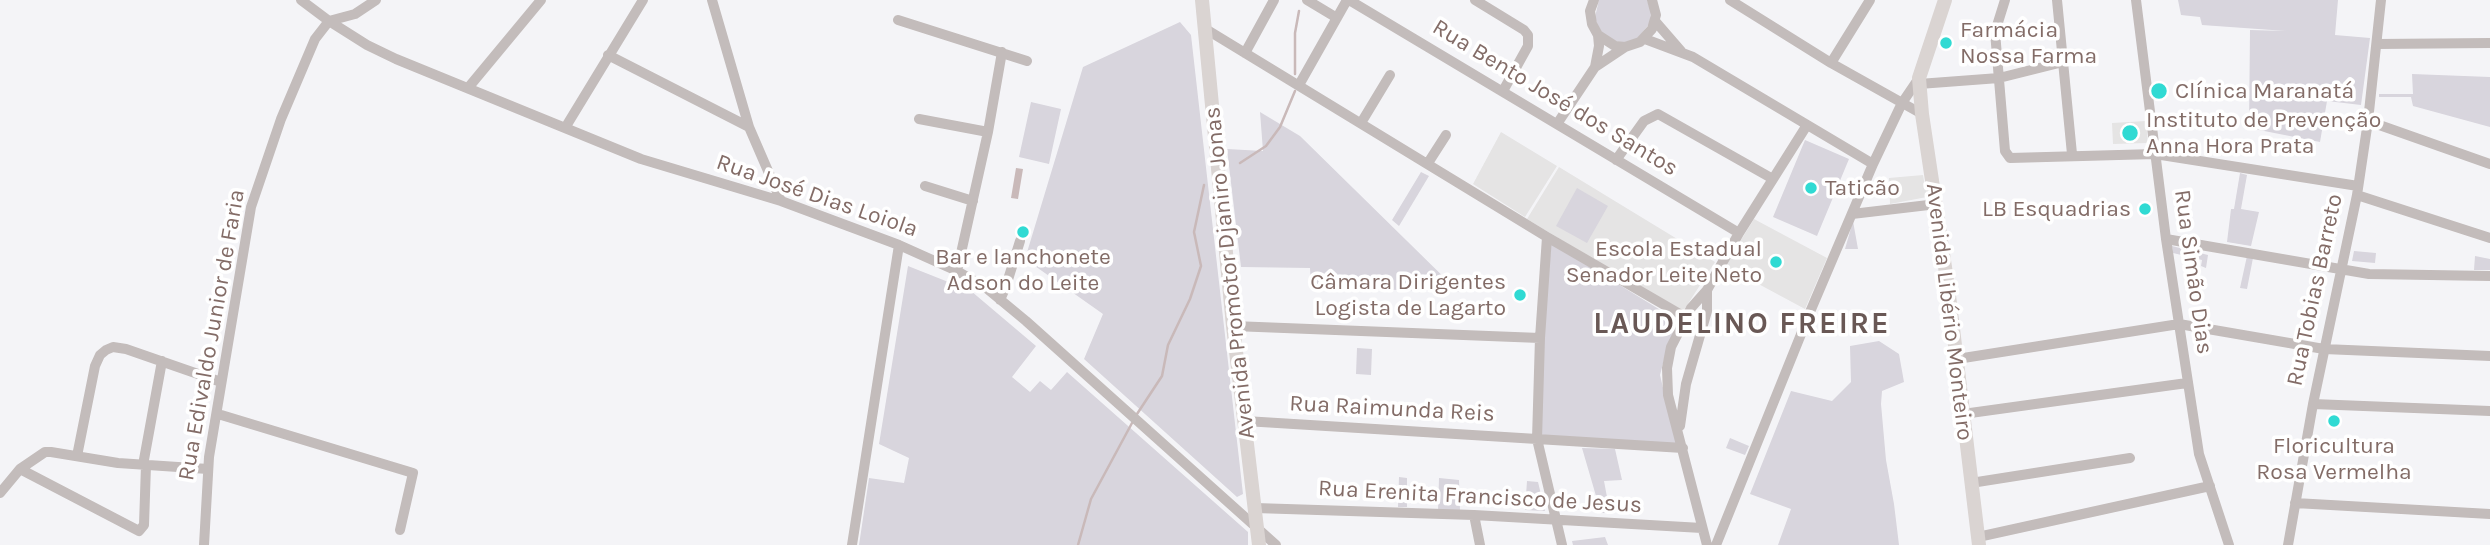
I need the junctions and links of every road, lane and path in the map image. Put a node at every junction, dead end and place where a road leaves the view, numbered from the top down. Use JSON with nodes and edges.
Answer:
{"nodes":[{"id":1,"x":301,"y":0,"type":"edge"},
{"id":2,"x":376,"y":0,"type":"edge"},
{"id":3,"x":541,"y":0,"type":"edge"},
{"id":4,"x":643,"y":0,"type":"edge"},
{"id":5,"x":712,"y":0,"type":"edge"},
{"id":6,"x":1202,"y":0,"type":"edge"},
{"id":7,"x":1274,"y":0,"type":"edge"},
{"id":8,"x":1307,"y":0,"type":"edge"},
{"id":9,"x":1348,"y":0,"type":"edge"},
{"id":10,"x":1475,"y":0,"type":"edge"},
{"id":11,"x":1583,"y":0,"type":"edge"},
{"id":12,"x":1652,"y":0,"type":"edge"},
{"id":13,"x":1730,"y":0,"type":"edge"},
{"id":14,"x":1855,"y":0,"type":"edge"},
{"id":15,"x":1945,"y":0,"type":"edge"},
{"id":16,"x":2005,"y":0,"type":"edge"},
{"id":17,"x":2057,"y":0,"type":"edge"},
{"id":18,"x":2136,"y":0,"type":"edge"},
{"id":19,"x":2381,"y":0,"type":"edge"},
{"id":20,"x":1868,"y":3,"type":"edge"},
{"id":21,"x":1592,"y":6,"type":"edge"},
{"id":22,"x":1336,"y":18,"type":"junction"},
{"id":23,"x":898,"y":20,"type":"dead end"},
{"id":24,"x":328,"y":21,"type":"junction"},
{"id":25,"x":1655,"y":21,"type":"junction"},
{"id":26,"x":1203,"y":28,"type":"junction"},
{"id":27,"x":1598,"y":35,"type":"junction"},
{"id":28,"x":1645,"y":39,"type":"junction"},
{"id":29,"x":2490,"y":43,"type":"edge"},
{"id":30,"x":2377,"y":44,"type":"junction"},
{"id":31,"x":1625,"y":47,"type":"junction"},
{"id":32,"x":1681,"y":51,"type":"junction"},
{"id":33,"x":1002,"y":52,"type":"junction"},
{"id":34,"x":1245,"y":53,"type":"junction"},
{"id":35,"x":608,"y":55,"type":"junction"},
{"id":36,"x":1027,"y":61,"type":"dead end"},
{"id":37,"x":2063,"y":62,"type":"junction"},
{"id":38,"x":1832,"y":63,"type":"junction"},
{"id":39,"x":1595,"y":67,"type":"junction"},
{"id":40,"x":1390,"y":75,"type":"dead end"},
{"id":41,"x":1999,"y":78,"type":"junction"},
{"id":42,"x":1919,"y":81,"type":"junction"},
{"id":43,"x":1299,"y":85,"type":"junction"},
{"id":44,"x":468,"y":88,"type":"junction"},
{"id":45,"x":1503,"y":91,"type":"junction"},
{"id":46,"x":1902,"y":103,"type":"junction"},
{"id":47,"x":1922,"y":114,"type":"junction"},
{"id":48,"x":919,"y":119,"type":"dead end"},
{"id":49,"x":2368,"y":121,"type":"junction"},
{"id":50,"x":1361,"y":123,"type":"junction"},
{"id":51,"x":1558,"y":124,"type":"junction"},
{"id":52,"x":1807,"y":125,"type":"junction"},
{"id":53,"x":749,"y":127,"type":"junction"},
{"id":54,"x":565,"y":128,"type":"junction"},
{"id":55,"x":988,"y":132,"type":"junction"},
{"id":56,"x":1446,"y":135,"type":"dead end"},
{"id":57,"x":2073,"y":154,"type":"junction"},
{"id":58,"x":2155,"y":154,"type":"junction"},
{"id":59,"x":1616,"y":160,"type":"junction"},
{"id":60,"x":1428,"y":163,"type":"junction"},
{"id":61,"x":1873,"y":164,"type":"junction"},
{"id":62,"x":2490,"y":164,"type":"edge"},
{"id":63,"x":1773,"y":179,"type":"junction"},
{"id":64,"x":925,"y":186,"type":"dead end"},
{"id":65,"x":2358,"y":191,"type":"junction"},
{"id":66,"x":781,"y":201,"type":"junction"},
{"id":67,"x":973,"y":201,"type":"junction"},
{"id":68,"x":1937,"y":204,"type":"junction"},
{"id":69,"x":1852,"y":214,"type":"junction"},
{"id":70,"x":1739,"y":233,"type":"junction"},
{"id":71,"x":1547,"y":236,"type":"junction"},
{"id":72,"x":2490,"y":238,"type":"edge"},
{"id":73,"x":2166,"y":239,"type":"junction"},
{"id":74,"x":1020,"y":241,"type":"dead end"},
{"id":75,"x":899,"y":245,"type":"junction"},
{"id":76,"x":2340,"y":269,"type":"junction"},
{"id":77,"x":957,"y":271,"type":"junction"},
{"id":78,"x":2490,"y":276,"type":"edge"},
{"id":79,"x":1707,"y":290,"type":"junction"},
{"id":80,"x":1000,"y":300,"type":"junction"},
{"id":81,"x":1696,"y":301,"type":"junction"},
{"id":82,"x":1707,"y":306,"type":"junction"},
{"id":83,"x":1685,"y":317,"type":"junction"},
{"id":84,"x":2179,"y":324,"type":"junction"},
{"id":85,"x":1233,"y":326,"type":"junction"},
{"id":86,"x":1540,"y":338,"type":"junction"},
{"id":87,"x":2324,"y":349,"type":"junction"},
{"id":88,"x":2490,"y":356,"type":"edge"},
{"id":89,"x":1957,"y":359,"type":"junction"},
{"id":90,"x":162,"y":361,"type":"junction"},
{"id":91,"x":221,"y":382,"type":"junction"},
{"id":92,"x":2188,"y":383,"type":"junction"},
{"id":93,"x":2313,"y":404,"type":"junction"},
{"id":94,"x":2490,"y":411,"type":"edge"},
{"id":95,"x":218,"y":414,"type":"junction"},
{"id":96,"x":1963,"y":414,"type":"junction"},
{"id":97,"x":1245,"y":421,"type":"junction"},
{"id":98,"x":1537,"y":439,"type":"junction"},
{"id":99,"x":1682,"y":444,"type":"junction"},
{"id":100,"x":77,"y":456,"type":"junction"},
{"id":101,"x":2130,"y":458,"type":"dead end"},
{"id":102,"x":145,"y":465,"type":"junction"},
{"id":103,"x":20,"y":469,"type":"junction"},
{"id":104,"x":208,"y":469,"type":"junction"},
{"id":105,"x":1971,"y":483,"type":"junction"},
{"id":106,"x":2,"y":486,"type":"edge"},
{"id":107,"x":2210,"y":486,"type":"junction"},
{"id":108,"x":2295,"y":503,"type":"junction"},
{"id":109,"x":1255,"y":508,"type":"junction"},
{"id":110,"x":2490,"y":514,"type":"edge"},
{"id":111,"x":1474,"y":515,"type":"junction"},
{"id":112,"x":1555,"y":520,"type":"junction"},
{"id":113,"x":1702,"y":528,"type":"junction"},
{"id":114,"x":1258,"y":529,"type":"junction"},
{"id":115,"x":400,"y":530,"type":"dead end"},
{"id":116,"x":1978,"y":541,"type":"edge"},
{"id":117,"x":204,"y":545,"type":"edge"},
{"id":118,"x":852,"y":545,"type":"edge"},
{"id":119,"x":1259,"y":545,"type":"edge"},
{"id":120,"x":1276,"y":545,"type":"edge"},
{"id":121,"x":1480,"y":545,"type":"edge"},
{"id":122,"x":1562,"y":545,"type":"edge"},
{"id":123,"x":1707,"y":545,"type":"edge"},
{"id":124,"x":1716,"y":545,"type":"edge"},
{"id":125,"x":2229,"y":545,"type":"edge"},
{"id":126,"x":2288,"y":545,"type":"edge"}],
"edges":[{"from":1,"to":24,"type":"street","name":"Rua José Dias Loiola"},
{"from":2,"to":24,"type":"street"},
{"from":3,"to":44,"type":"street"},
{"from":4,"to":35,"type":"street"},
{"from":5,"to":53,"type":"street"},
{"from":6,"to":26,"type":"main road","name":"Avenida Promotor Djaniro Jonas"},
{"from":7,"to":34,"type":"street"},
{"from":8,"to":22,"type":"street"},
{"from":9,"to":22,"type":"street"},
{"from":9,"to":45,"type":"street","name":"Rua Bento José dos Santos"},
{"from":10,"to":45,"type":"street"},
{"from":11,"to":21,"type":"street"},
{"from":12,"to":25,"type":"street"},
{"from":13,"to":38,"type":"street"},
{"from":14,"to":20,"type":"street"},
{"from":15,"to":42,"type":"main road"},
{"from":16,"to":41,"type":"street"},
{"from":17,"to":37,"type":"street"},
{"from":18,"to":58,"type":"street","name":"Rua Simão Dias"},
{"from":19,"to":30,"type":"street","name":"Rua Tobias Barreto"},
{"from":20,"to":38,"type":"street"},
{"from":21,"to":27,"type":"street"},
{"from":22,"to":43,"type":"street"},
{"from":23,"to":33,"type":"street"},
{"from":24,"to":44,"type":"street","name":"Rua José Dias Loiola"},
{"from":24,"to":91,"type":"street","name":"Rua Edivaldo Junior de Faria"},
{"from":25,"to":28,"type":"street"},
{"from":25,"to":32,"type":"street"},
{"from":26,"to":34,"type":"street"},
{"from":26,"to":85,"type":"main road","name":"Avenida Promotor Djaniro Jonas"},
{"from":27,"to":31,"type":"street"},
{"from":27,"to":39,"type":"street"},
{"from":28,"to":31,"type":"street"},
{"from":28,"to":32,"type":"street"},
{"from":29,"to":30,"type":"street"},
{"from":30,"to":49,"type":"street","name":"Rua Tobias Barreto"},
{"from":31,"to":39,"type":"street"},
{"from":32,"to":52,"type":"street"},
{"from":33,"to":36,"type":"street"},
{"from":33,"to":55,"type":"street"},
{"from":34,"to":43,"type":"street"},
{"from":35,"to":53,"type":"street"},
{"from":35,"to":54,"type":"street"},
{"from":37,"to":41,"type":"street"},
{"from":37,"to":57,"type":"street"},
{"from":38,"to":46,"type":"street"},
{"from":39,"to":51,"type":"street"},
{"from":40,"to":50,"type":"street"},
{"from":41,"to":42,"type":"street"},
{"from":41,"to":57,"type":"street"},
{"from":42,"to":46,"type":"street"},
{"from":42,"to":47,"type":"main road","name":"Avenida Libério Monteiro"},
{"from":43,"to":50,"type":"street"},
{"from":44,"to":54,"type":"street","name":"Rua José Dias Loiola"},
{"from":45,"to":51,"type":"street","name":"Rua Bento José dos Santos"},
{"from":46,"to":47,"type":"street"},
{"from":46,"to":61,"type":"street"},
{"from":47,"to":68,"type":"main road","name":"Avenida Libério Monteiro"},
{"from":48,"to":55,"type":"street"},
{"from":49,"to":62,"type":"street"},
{"from":49,"to":65,"type":"street","name":"Rua Tobias Barreto"},
{"from":50,"to":60,"type":"street"},
{"from":51,"to":59,"type":"street","name":"Rua Bento José dos Santos"},
{"from":52,"to":61,"type":"street"},
{"from":52,"to":63,"type":"street"},
{"from":53,"to":66,"type":"street"},
{"from":54,"to":66,"type":"street","name":"Rua José Dias Loiola"},
{"from":55,"to":67,"type":"street"},
{"from":56,"to":60,"type":"street"},
{"from":57,"to":58,"type":"street"},
{"from":58,"to":65,"type":"street"},
{"from":58,"to":73,"type":"street","name":"Rua Simão Dias"},
{"from":59,"to":63,"type":"street"},
{"from":59,"to":70,"type":"street","name":"Rua Bento José dos Santos"},
{"from":60,"to":71,"type":"street"},
{"from":61,"to":69,"type":"street"},
{"from":63,"to":70,"type":"street"},
{"from":64,"to":67,"type":"street"},
{"from":65,"to":72,"type":"street"},
{"from":65,"to":76,"type":"street","name":"Rua Tobias Barreto"},
{"from":66,"to":75,"type":"street","name":"Rua José Dias Loiola"},
{"from":67,"to":77,"type":"street"},
{"from":68,"to":69,"type":"street"},
{"from":68,"to":89,"type":"main road","name":"Avenida Libério Monteiro"},
{"from":69,"to":124,"type":"street"},
{"from":70,"to":79,"type":"street"},
{"from":71,"to":83,"type":"street"},
{"from":71,"to":86,"type":"street"},
{"from":73,"to":76,"type":"street"},
{"from":73,"to":84,"type":"street","name":"Rua Simão Dias"},
{"from":74,"to":80,"type":"street"},
{"from":75,"to":77,"type":"street","name":"Rua José Dias Loiola"},
{"from":75,"to":118,"type":"street"},
{"from":76,"to":78,"type":"street"},
{"from":76,"to":87,"type":"street","name":"Rua Tobias Barreto"},
{"from":77,"to":80,"type":"street","name":"Rua José Dias Loiola"},
{"from":79,"to":81,"type":"street"},
{"from":79,"to":82,"type":"street"},
{"from":80,"to":114,"type":"street","name":"Rua José Dias Loiola"},
{"from":81,"to":82,"type":"street"},
{"from":81,"to":83,"type":"street"},
{"from":82,"to":99,"type":"street"},
{"from":83,"to":99,"type":"street"},
{"from":84,"to":87,"type":"street"},
{"from":84,"to":89,"type":"street"},
{"from":84,"to":92,"type":"street","name":"Rua Simão Dias"},
{"from":85,"to":86,"type":"street"},
{"from":85,"to":97,"type":"main road","name":"Avenida Promotor Djaniro Jonas"},
{"from":86,"to":98,"type":"street"},
{"from":87,"to":88,"type":"street"},
{"from":87,"to":93,"type":"street","name":"Rua Tobias Barreto"},
{"from":89,"to":96,"type":"main road","name":"Avenida Libério Monteiro"},
{"from":90,"to":91,"type":"street"},
{"from":90,"to":100,"type":"street"},
{"from":90,"to":102,"type":"street"},
{"from":91,"to":95,"type":"street","name":"Rua Edivaldo Junior de Faria"},
{"from":92,"to":96,"type":"street"},
{"from":92,"to":107,"type":"street","name":"Rua Simão Dias"},
{"from":93,"to":94,"type":"street"},
{"from":93,"to":108,"type":"street","name":"Rua Tobias Barreto"},
{"from":95,"to":104,"type":"street","name":"Rua Edivaldo Junior de Faria"},
{"from":95,"to":115,"type":"street"},
{"from":96,"to":105,"type":"main road","name":"Avenida Libério Monteiro"},
{"from":97,"to":98,"type":"street","name":"Rua Raimunda Reis"},
{"from":97,"to":109,"type":"main road","name":"Avenida Promotor Djaniro Jonas"},
{"from":98,"to":99,"type":"street","name":"Rua Raimunda Reis"},
{"from":98,"to":112,"type":"street"},
{"from":99,"to":113,"type":"street"},
{"from":100,"to":102,"type":"street"},
{"from":100,"to":103,"type":"street"},
{"from":101,"to":105,"type":"street"},
{"from":102,"to":103,"type":"street"},
{"from":102,"to":104,"type":"street"},
{"from":103,"to":106,"type":"street"},
{"from":104,"to":117,"type":"street","name":"Rua Edivaldo Junior de Faria"},
{"from":105,"to":116,"type":"main road","name":"Avenida Libério Monteiro"},
{"from":107,"to":116,"type":"street"},
{"from":107,"to":125,"type":"street","name":"Rua Simão Dias"},
{"from":108,"to":110,"type":"street"},
{"from":108,"to":126,"type":"street","name":"Rua Tobias Barreto"},
{"from":109,"to":111,"type":"street","name":"Rua Erenita Francisco de Jesus"},
{"from":109,"to":114,"type":"main road","name":"Avenida Promotor Djaniro Jonas"},
{"from":111,"to":112,"type":"street","name":"Rua Erenita Francisco de Jesus"},
{"from":111,"to":121,"type":"street"},
{"from":112,"to":113,"type":"street","name":"Rua Erenita Francisco de Jesus"},
{"from":112,"to":122,"type":"street"},
{"from":113,"to":123,"type":"street"},
{"from":114,"to":119,"type":"main road","name":"Avenida Promotor Djaniro Jonas"},
{"from":114,"to":120,"type":"street","name":"Rua José Dias Loiola"}]}
